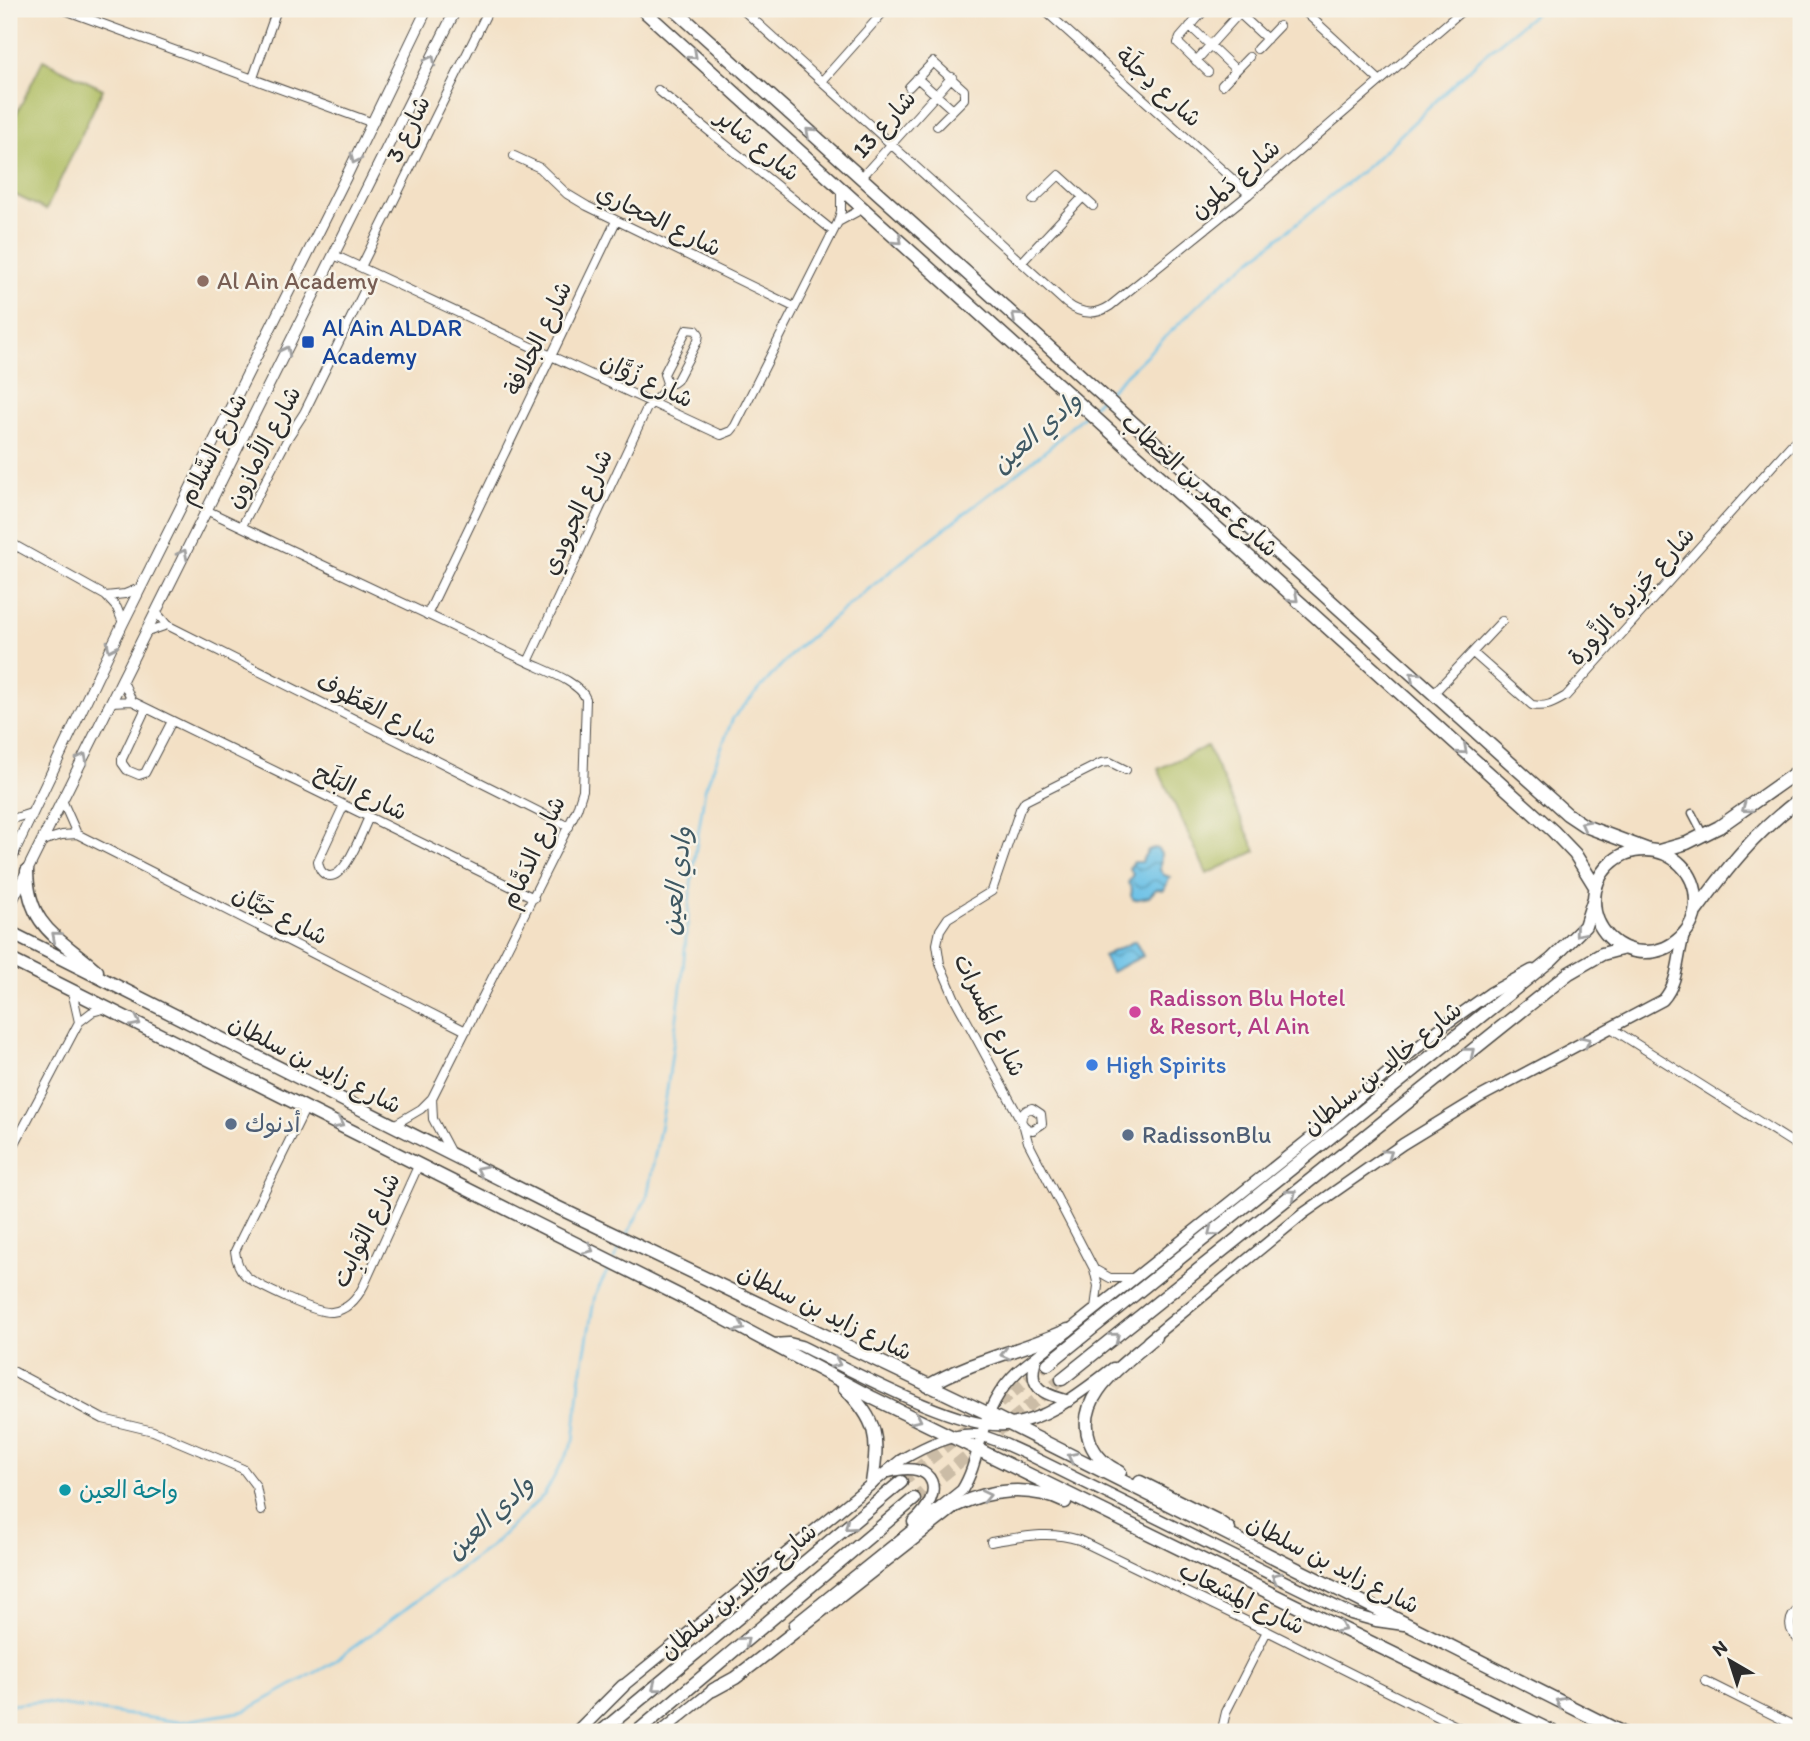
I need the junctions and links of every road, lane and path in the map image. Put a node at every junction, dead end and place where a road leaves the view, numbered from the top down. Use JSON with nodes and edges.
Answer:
{"nodes":[{"id":1,"x":62,"y":9,"type":"edge"},
{"id":2,"x":277,"y":9,"type":"edge"},
{"id":3,"x":427,"y":9,"type":"edge"},
{"id":4,"x":456,"y":9,"type":"edge"},
{"id":5,"x":489,"y":9,"type":"edge"},
{"id":6,"x":642,"y":9,"type":"edge"},
{"id":7,"x":674,"y":9,"type":"edge"},
{"id":8,"x":742,"y":9,"type":"edge"},
{"id":9,"x":760,"y":9,"type":"edge"},
{"id":10,"x":886,"y":9,"type":"edge"},
{"id":11,"x":1043,"y":9,"type":"edge"},
{"id":12,"x":1302,"y":9,"type":"edge"},
{"id":13,"x":1464,"y":9,"type":"edge"},
{"id":14,"x":1241,"y":11,"type":"edge"},
{"id":15,"x":83,"y":12,"type":"edge"},
{"id":16,"x":1201,"y":15,"type":"dead end"},
{"id":17,"x":752,"y":18,"type":"junction"},
{"id":18,"x":1190,"y":26,"type":"junction"},
{"id":19,"x":1279,"y":26,"type":"dead end"},
{"id":20,"x":1267,"y":39,"type":"junction"},
{"id":21,"x":1210,"y":45,"type":"junction"},
{"id":22,"x":1257,"y":49,"type":"dead end"},
{"id":23,"x":1249,"y":57,"type":"dead end"},
{"id":24,"x":1196,"y":61,"type":"junction"},
{"id":25,"x":1236,"y":70,"type":"junction"},
{"id":26,"x":1208,"y":72,"type":"dead end"},
{"id":27,"x":952,"y":77,"type":"junction"},
{"id":28,"x":253,"y":78,"type":"junction"},
{"id":29,"x":917,"y":78,"type":"junction"},
{"id":30,"x":823,"y":80,"type":"junction"},
{"id":31,"x":1379,"y":80,"type":"junction"},
{"id":32,"x":1222,"y":85,"type":"dead end"},
{"id":33,"x":909,"y":87,"type":"dead end"},
{"id":34,"x":658,"y":90,"type":"dead end"},
{"id":35,"x":936,"y":94,"type":"junction"},
{"id":36,"x":953,"y":110,"type":"junction"},
{"id":37,"x":373,"y":123,"type":"junction"},
{"id":38,"x":937,"y":126,"type":"dead end"},
{"id":39,"x":892,"y":144,"type":"junction"},
{"id":40,"x":514,"y":156,"type":"dead end"},
{"id":41,"x":861,"y":178,"type":"junction"},
{"id":42,"x":841,"y":190,"type":"junction"},
{"id":43,"x":1249,"y":194,"type":"junction"},
{"id":44,"x":1083,"y":197,"type":"junction"},
{"id":45,"x":1033,"y":200,"type":"dead end"},
{"id":46,"x":1093,"y":206,"type":"dead end"},
{"id":47,"x":863,"y":209,"type":"junction"},
{"id":48,"x":616,"y":220,"type":"junction"},
{"id":49,"x":838,"y":222,"type":"junction"},
{"id":50,"x":833,"y":231,"type":"junction"},
{"id":51,"x":334,"y":255,"type":"junction"},
{"id":52,"x":1022,"y":262,"type":"junction"},
{"id":53,"x":361,"y":267,"type":"junction"},
{"id":54,"x":373,"y":273,"type":"junction"},
{"id":55,"x":794,"y":307,"type":"junction"},
{"id":56,"x":551,"y":356,"type":"junction"},
{"id":57,"x":667,"y":383,"type":"junction"},
{"id":58,"x":651,"y":402,"type":"junction"},
{"id":59,"x":1801,"y":434,"type":"edge"},
{"id":60,"x":206,"y":510,"type":"junction"},
{"id":61,"x":242,"y":526,"type":"junction"},
{"id":62,"x":12,"y":544,"type":"edge"},
{"id":63,"x":9,"y":557,"type":"edge"},
{"id":64,"x":142,"y":586,"type":"junction"},
{"id":65,"x":106,"y":596,"type":"junction"},
{"id":66,"x":156,"y":611,"type":"junction"},
{"id":67,"x":427,"y":615,"type":"junction"},
{"id":68,"x":1502,"y":621,"type":"dead end"},
{"id":69,"x":122,"y":623,"type":"junction"},
{"id":70,"x":167,"y":625,"type":"junction"},
{"id":71,"x":147,"y":632,"type":"junction"},
{"id":72,"x":1472,"y":653,"type":"junction"},
{"id":73,"x":528,"y":662,"type":"junction"},
{"id":74,"x":122,"y":679,"type":"junction"},
{"id":75,"x":1433,"y":694,"type":"junction"},
{"id":76,"x":132,"y":701,"type":"junction"},
{"id":77,"x":111,"y":702,"type":"junction"},
{"id":78,"x":146,"y":708,"type":"junction"},
{"id":79,"x":172,"y":720,"type":"junction"},
{"id":80,"x":1801,"y":769,"type":"edge"},
{"id":81,"x":1126,"y":770,"type":"dead end"},
{"id":82,"x":1801,"y":798,"type":"edge"},
{"id":83,"x":62,"y":800,"type":"junction"},
{"id":84,"x":344,"y":805,"type":"junction"},
{"id":85,"x":31,"y":813,"type":"junction"},
{"id":86,"x":1692,"y":813,"type":"dead end"},
{"id":87,"x":369,"y":817,"type":"junction"},
{"id":88,"x":9,"y":820,"type":"edge"},
{"id":89,"x":569,"y":827,"type":"junction"},
{"id":90,"x":9,"y":833,"type":"edge"},
{"id":91,"x":76,"y":834,"type":"junction"},
{"id":92,"x":1704,"y":836,"type":"junction"},
{"id":93,"x":43,"y":841,"type":"junction"},
{"id":94,"x":1654,"y":851,"type":"junction"},
{"id":95,"x":11,"y":855,"type":"edge"},
{"id":96,"x":27,"y":871,"type":"junction"},
{"id":97,"x":1595,"y":893,"type":"junction"},
{"id":98,"x":534,"y":898,"type":"junction"},
{"id":99,"x":9,"y":907,"type":"edge"},
{"id":100,"x":1696,"y":912,"type":"junction"},
{"id":101,"x":9,"y":932,"type":"edge"},
{"id":102,"x":1684,"y":935,"type":"junction"},
{"id":103,"x":1625,"y":948,"type":"junction"},
{"id":104,"x":9,"y":959,"type":"edge"},
{"id":105,"x":1552,"y":959,"type":"junction"},
{"id":106,"x":107,"y":981,"type":"junction"},
{"id":107,"x":71,"y":990,"type":"junction"},
{"id":108,"x":108,"y":1008,"type":"junction"},
{"id":109,"x":79,"y":1022,"type":"junction"},
{"id":110,"x":1611,"y":1028,"type":"junction"},
{"id":111,"x":466,"y":1031,"type":"junction"},
{"id":112,"x":432,"y":1098,"type":"junction"},
{"id":113,"x":1009,"y":1098,"type":"junction"},
{"id":114,"x":306,"y":1107,"type":"junction"},
{"id":115,"x":1032,"y":1108,"type":"junction"},
{"id":116,"x":1023,"y":1125,"type":"junction"},
{"id":117,"x":392,"y":1126,"type":"junction"},
{"id":118,"x":1036,"y":1129,"type":"junction"},
{"id":119,"x":1801,"y":1149,"type":"edge"},
{"id":120,"x":1035,"y":1154,"type":"junction"},
{"id":121,"x":9,"y":1155,"type":"edge"},
{"id":122,"x":453,"y":1155,"type":"junction"},
{"id":123,"x":419,"y":1164,"type":"junction"},
{"id":124,"x":1094,"y":1269,"type":"junction"},
{"id":125,"x":1132,"y":1278,"type":"junction"},
{"id":126,"x":1095,"y":1308,"type":"junction"},
{"id":127,"x":1068,"y":1329,"type":"junction"},
{"id":128,"x":1155,"y":1337,"type":"junction"},
{"id":129,"x":772,"y":1344,"type":"junction"},
{"id":130,"x":1038,"y":1353,"type":"junction"},
{"id":131,"x":1048,"y":1364,"type":"tunnel mouth"},
{"id":132,"x":9,"y":1369,"type":"edge"},
{"id":133,"x":837,"y":1378,"type":"junction"},
{"id":134,"x":1062,"y":1379,"type":"tunnel mouth"},
{"id":135,"x":928,"y":1386,"type":"junction"},
{"id":136,"x":1069,"y":1401,"type":"junction"},
{"id":137,"x":1008,"y":1424,"type":"junction"},
{"id":138,"x":983,"y":1431,"type":"junction"},
{"id":139,"x":954,"y":1437,"type":"junction"},
{"id":140,"x":885,"y":1473,"type":"junction"},
{"id":141,"x":901,"y":1482,"type":"tunnel mouth"},
{"id":142,"x":872,"y":1483,"type":"junction"},
{"id":143,"x":914,"y":1499,"type":"tunnel mouth"},
{"id":144,"x":261,"y":1511,"type":"dead end"},
{"id":145,"x":991,"y":1542,"type":"dead end"},
{"id":146,"x":1254,"y":1549,"type":"junction"},
{"id":147,"x":1231,"y":1574,"type":"junction"},
{"id":148,"x":1801,"y":1608,"type":"edge"},
{"id":149,"x":1408,"y":1625,"type":"junction"},
{"id":150,"x":1267,"y":1630,"type":"junction"},
{"id":151,"x":779,"y":1638,"type":"junction"},
{"id":152,"x":1801,"y":1641,"type":"edge"},
{"id":153,"x":1704,"y":1681,"type":"dead end"},
{"id":154,"x":623,"y":1686,"type":"junction"},
{"id":155,"x":713,"y":1690,"type":"junction"},
{"id":156,"x":1801,"y":1729,"type":"edge"},
{"id":157,"x":663,"y":1731,"type":"edge"},
{"id":158,"x":568,"y":1732,"type":"edge"},
{"id":159,"x":578,"y":1732,"type":"edge"},
{"id":160,"x":601,"y":1732,"type":"edge"},
{"id":161,"x":637,"y":1732,"type":"edge"},
{"id":162,"x":1225,"y":1732,"type":"edge"},
{"id":163,"x":1468,"y":1732,"type":"edge"},
{"id":164,"x":1553,"y":1732,"type":"edge"},
{"id":165,"x":1621,"y":1732,"type":"edge"}],
"edges":[{"from":1,"to":15,"type":"street"},
{"from":2,"to":28,"type":"street"},
{"from":3,"to":37,"type":"street","name":"شارع السَّلام"},
{"from":51,"to":4,"type":"street","name":"شارع السَّلام","one_way":true},
{"from":5,"to":53,"type":"street","name":"شارع 3"},
{"from":6,"to":42,"type":"main road","name":"شارع عمر بن الخطاب","one_way":true},
{"from":41,"to":7,"type":"main road","name":"شارع عمر بن الخطاب","one_way":true},
{"from":8,"to":17,"type":"street","name":"شارع دَلمون"},
{"from":9,"to":17,"type":"street"},
{"from":10,"to":30,"type":"street"},
{"from":11,"to":43,"type":"street","name":"شارع دِجلَة"},
{"from":12,"to":31,"type":"street"},
{"from":13,"to":31,"type":"street","name":"شارع دَلمون"},
{"from":14,"to":20,"type":"street"},
{"from":14,"to":21,"type":"street"},
{"from":15,"to":28,"type":"street"},
{"from":16,"to":18,"type":"street"},
{"from":17,"to":30,"type":"street","name":"شارع دَلمون"},
{"from":18,"to":21,"type":"street"},
{"from":18,"to":24,"type":"street"},
{"from":19,"to":20,"type":"street"},
{"from":20,"to":22,"type":"street"},
{"from":21,"to":24,"type":"street"},
{"from":21,"to":25,"type":"street"},
{"from":23,"to":25,"type":"street"},
{"from":24,"to":26,"type":"street"},
{"from":25,"to":32,"type":"street"},
{"from":27,"to":29,"type":"street","name":"شارع 13"},
{"from":27,"to":35,"type":"street","name":"شارع 13"},
{"from":27,"to":36,"type":"street","name":"شارع 13"},
{"from":28,"to":37,"type":"street"},
{"from":29,"to":33,"type":"street","name":"شارع 13"},
{"from":29,"to":35,"type":"street","name":"شارع 13"},
{"from":30,"to":39,"type":"street","name":"شارع دَلمون"},
{"from":31,"to":43,"type":"street","name":"شارع دَلمون"},
{"from":34,"to":50,"type":"street","name":"شارع شاير"},
{"from":35,"to":36,"type":"street","name":"شارع 13"},
{"from":35,"to":39,"type":"street","name":"شارع 13"},
{"from":36,"to":38,"type":"street","name":"شارع 13"},
{"from":37,"to":64,"type":"street","name":"شارع السَّلام","one_way":true},
{"from":39,"to":41,"type":"street","name":"شارع 13"},
{"from":39,"to":52,"type":"street","name":"شارع دَلمون"},
{"from":40,"to":48,"type":"street","name":"شارع الحجاري"},
{"from":75,"to":41,"type":"main road","name":"شارع عمر بن الخطاب","one_way":true},
{"from":42,"to":47,"type":"main road","name":"شارع عمر بن الخطاب"},
{"from":42,"to":49,"type":"street","name":"شارع زُوَّان"},
{"from":43,"to":52,"type":"street","name":"شارع دَلمون"},
{"from":44,"to":45,"type":"street"},
{"from":44,"to":46,"type":"street"},
{"from":44,"to":52,"type":"street"},
{"from":47,"to":49,"type":"street"},
{"from":47,"to":97,"type":"main road","name":"شارع عمر بن الخطاب","one_way":true},
{"from":48,"to":55,"type":"street","name":"شارع الحجاري"},
{"from":48,"to":56,"type":"street","name":"شارع الجلافة"},
{"from":49,"to":50,"type":"street","name":"شارع زُوَّان"},
{"from":50,"to":55,"type":"street","name":"شارع زُوَّان"},
{"from":51,"to":53,"type":"street","name":"شارع زُوَّان"},
{"from":60,"to":51,"type":"street","name":"شارع السَّلام","one_way":true},
{"from":53,"to":54,"type":"street","name":"شارع زُوَّان"},
{"from":54,"to":56,"type":"street","name":"شارع زُوَّان"},
{"from":54,"to":61,"type":"street","name":"شارع الأمازون"},
{"from":55,"to":58,"type":"street","name":"شارع زُوَّان"},
{"from":56,"to":58,"type":"street","name":"شارع زُوَّان"},
{"from":56,"to":67,"type":"street","name":"شارع الجلافة"},
{"from":57,"to":57,"type":"street","name":"شارع الجرودي"},
{"from":57,"to":58,"type":"street","name":"شارع الجرودي"},
{"from":58,"to":73,"type":"street","name":"شارع الجرودي"},
{"from":59,"to":72,"type":"street","name":"شارع جَزِيرة الزَّورة"},
{"from":60,"to":61,"type":"street","name":"شارع الدَمَّام"},
{"from":66,"to":60,"type":"street","name":"شارع السَّلام","one_way":true},
{"from":61,"to":67,"type":"street","name":"شارع الدَمَّام"},
{"from":62,"to":63,"type":"street"},
{"from":62,"to":65,"type":"street"},
{"from":64,"to":65,"type":"street"},
{"from":64,"to":69,"type":"street","name":"شارع السَّلام"},
{"from":65,"to":69,"type":"street"},
{"from":66,"to":70,"type":"street","name":"شارع العَطُوف"},
{"from":66,"to":71,"type":"street","name":"شارع السَّلام"},
{"from":67,"to":73,"type":"street","name":"شارع الدَمَّام"},
{"from":68,"to":72,"type":"street"},
{"from":69,"to":85,"type":"street","name":"شارع السَّلام","one_way":true},
{"from":70,"to":71,"type":"street"},
{"from":70,"to":89,"type":"street","name":"شارع العَطُوف"},
{"from":71,"to":74,"type":"street","name":"شارع السَّلام"},
{"from":72,"to":75,"type":"street"},
{"from":73,"to":89,"type":"street","name":"شارع الدَمَّام"},
{"from":74,"to":76,"type":"street"},
{"from":74,"to":77,"type":"street","name":"شارع السَّلام"},
{"from":94,"to":75,"type":"main road","name":"شارع عمر بن الخطاب","one_way":true},
{"from":76,"to":77,"type":"street","name":"شارع البَلَح"},
{"from":76,"to":78,"type":"street","name":"شارع البَلَح"},
{"from":83,"to":77,"type":"street","name":"شارع السَّلام","one_way":true},
{"from":78,"to":79,"type":"street","name":"شارع البَلَح"},
{"from":78,"to":79,"type":"street"},
{"from":79,"to":84,"type":"street","name":"شارع البَلَح"},
{"from":80,"to":92,"type":"main road","one_way":true},
{"from":81,"to":113,"type":"street","name":"شارع المَسرات"},
{"from":82,"to":100,"type":"main road"},
{"from":83,"to":91,"type":"street"},
{"from":83,"to":93,"type":"street","name":"شارع السَّلام"},
{"from":84,"to":87,"type":"street","name":"شارع البَلَح"},
{"from":84,"to":87,"type":"street"},
{"from":85,"to":88,"type":"street"},
{"from":85,"to":95,"type":"street","name":"شارع السَّلام"},
{"from":86,"to":92,"type":"street"},
{"from":87,"to":98,"type":"street","name":"شارع البَلَح"},
{"from":89,"to":98,"type":"street","name":"شارع الدَمَّام"},
{"from":90,"to":95,"type":"street"},
{"from":91,"to":93,"type":"street"},
{"from":91,"to":111,"type":"street","name":"شارع جَيَّان"},
{"from":92,"to":94,"type":"main road"},
{"from":93,"to":96,"type":"street","name":"شارع السَّلام"},
{"from":94,"to":97,"type":"main road"},
{"from":94,"to":100,"type":"main road"},
{"from":96,"to":99,"type":"street","name":"شارع السَّلام"},
{"from":106,"to":96,"type":"main road","one_way":true},
{"from":97,"to":103,"type":"main road"},
{"from":97,"to":105,"type":"main road","name":"شارع خالِد بن سلطان","one_way":true},
{"from":98,"to":111,"type":"street","name":"شارع الدَمَّام"},
{"from":100,"to":102,"type":"main road"},
{"from":101,"to":106,"type":"main road","name":"شارع زايد بن سلطان"},
{"from":102,"to":103,"type":"main road"},
{"from":102,"to":110,"type":"main road"},
{"from":134,"to":103,"type":"main road","name":"شارع خالِد بن سلطان","one_way":true},
{"from":104,"to":107,"type":"main road","name":"شارع زايد بن سلطان"},
{"from":105,"to":125,"type":"main road"},
{"from":105,"to":131,"type":"main road","name":"شارع خالِد بن سلطان","one_way":true},
{"from":106,"to":117,"type":"main road","name":"شارع زايد بن سلطان"},
{"from":107,"to":108,"type":"main road","name":"شارع زايد بن سلطان"},
{"from":107,"to":109,"type":"street"},
{"from":108,"to":109,"type":"street"},
{"from":108,"to":114,"type":"main road","name":"شارع زايد بن سلطان","one_way":true},
{"from":109,"to":121,"type":"street"},
{"from":110,"to":119,"type":"street"},
{"from":128,"to":110,"type":"main road","one_way":true},
{"from":111,"to":112,"type":"street","name":"شارع الدَمَّام"},
{"from":112,"to":117,"type":"street","name":"شارع الدَمَّام"},
{"from":112,"to":122,"type":"street"},
{"from":113,"to":115,"type":"street","name":"شارع المَسرات"},
{"from":113,"to":116,"type":"street","name":"شارع المَسرات"},
{"from":114,"to":123,"type":"main road","name":"شارع زايد بن سلطان","one_way":true},
{"from":114,"to":123,"type":"street","name":"شارع الثَوابِت"},
{"from":115,"to":116,"type":"street"},
{"from":115,"to":118,"type":"street"},
{"from":116,"to":118,"type":"street"},
{"from":116,"to":120,"type":"street","name":"شارع المَسرات"},
{"from":117,"to":122,"type":"main road","name":"شارع زايد بن سلطان"},
{"from":118,"to":120,"type":"street","name":"شارع المَسرات"},
{"from":120,"to":124,"type":"street","name":"شارع المَسرات"},
{"from":135,"to":122,"type":"main road","name":"شارع زايد بن سلطان","one_way":true},
{"from":123,"to":129,"type":"main road","name":"شارع زايد بن سلطان","one_way":true},
{"from":124,"to":125,"type":"street"},
{"from":124,"to":126,"type":"street","name":"شارع المَسرات"},
{"from":125,"to":126,"type":"main road"},
{"from":126,"to":127,"type":"main road"},
{"from":127,"to":130,"type":"main road"},
{"from":127,"to":135,"type":"main road","one_way":true},
{"from":128,"to":136,"type":"main road"},
{"from":128,"to":146,"type":"main road"},
{"from":129,"to":133,"type":"main road","name":"شارع زايد بن سلطان"},
{"from":129,"to":138,"type":"main road","one_way":true},
{"from":130,"to":136,"type":"main road"},
{"from":130,"to":138,"type":"main road"},
{"from":132,"to":144,"type":"street"},
{"from":133,"to":139,"type":"main road","name":"شارع زايد بن سلطان","one_way":true},
{"from":133,"to":142,"type":"main road"},
{"from":135,"to":138,"type":"main road","name":"شارع زايد بن سلطان"},
{"from":136,"to":137,"type":"main road"},
{"from":137,"to":138,"type":"main road","name":"شارع زايد بن سلطان"},
{"from":146,"to":137,"type":"main road","name":"شارع زايد بن سلطان","one_way":true},
{"from":138,"to":139,"type":"main road","name":"شارع زايد بن سلطان"},
{"from":138,"to":147,"type":"main road","name":"شارع زايد بن سلطان"},
{"from":149,"to":138,"type":"main road","one_way":true},
{"from":138,"to":151,"type":"main road"},
{"from":139,"to":140,"type":"main road"},
{"from":140,"to":142,"type":"main road"},
{"from":140,"to":151,"type":"main road"},
{"from":141,"to":160,"type":"main road","name":"شارع خالِد بن سلطان","one_way":true},
{"from":142,"to":154,"type":"main road"},
{"from":161,"to":143,"type":"main road","name":"شارع خالِد بن سلطان","one_way":true},
{"from":145,"to":150,"type":"street","name":"شارع المِشعاب"},
{"from":146,"to":149,"type":"main road","name":"شارع زايد بن سلطان"},
{"from":155,"to":147,"type":"main road","one_way":true},
{"from":147,"to":164,"type":"main road","name":"شارع زايد بن سلطان","one_way":true},
{"from":148,"to":152,"type":"street"},
{"from":165,"to":149,"type":"main road","name":"شارع زايد بن سلطان","one_way":true},
{"from":150,"to":162,"type":"street"},
{"from":150,"to":163,"type":"street","name":"شارع المِشعاب"},
{"from":151,"to":155,"type":"main road"},
{"from":153,"to":156,"type":"street"},
{"from":154,"to":158,"type":"main road"},
{"from":154,"to":159,"type":"main road"},
{"from":155,"to":157,"type":"main road"}]}
